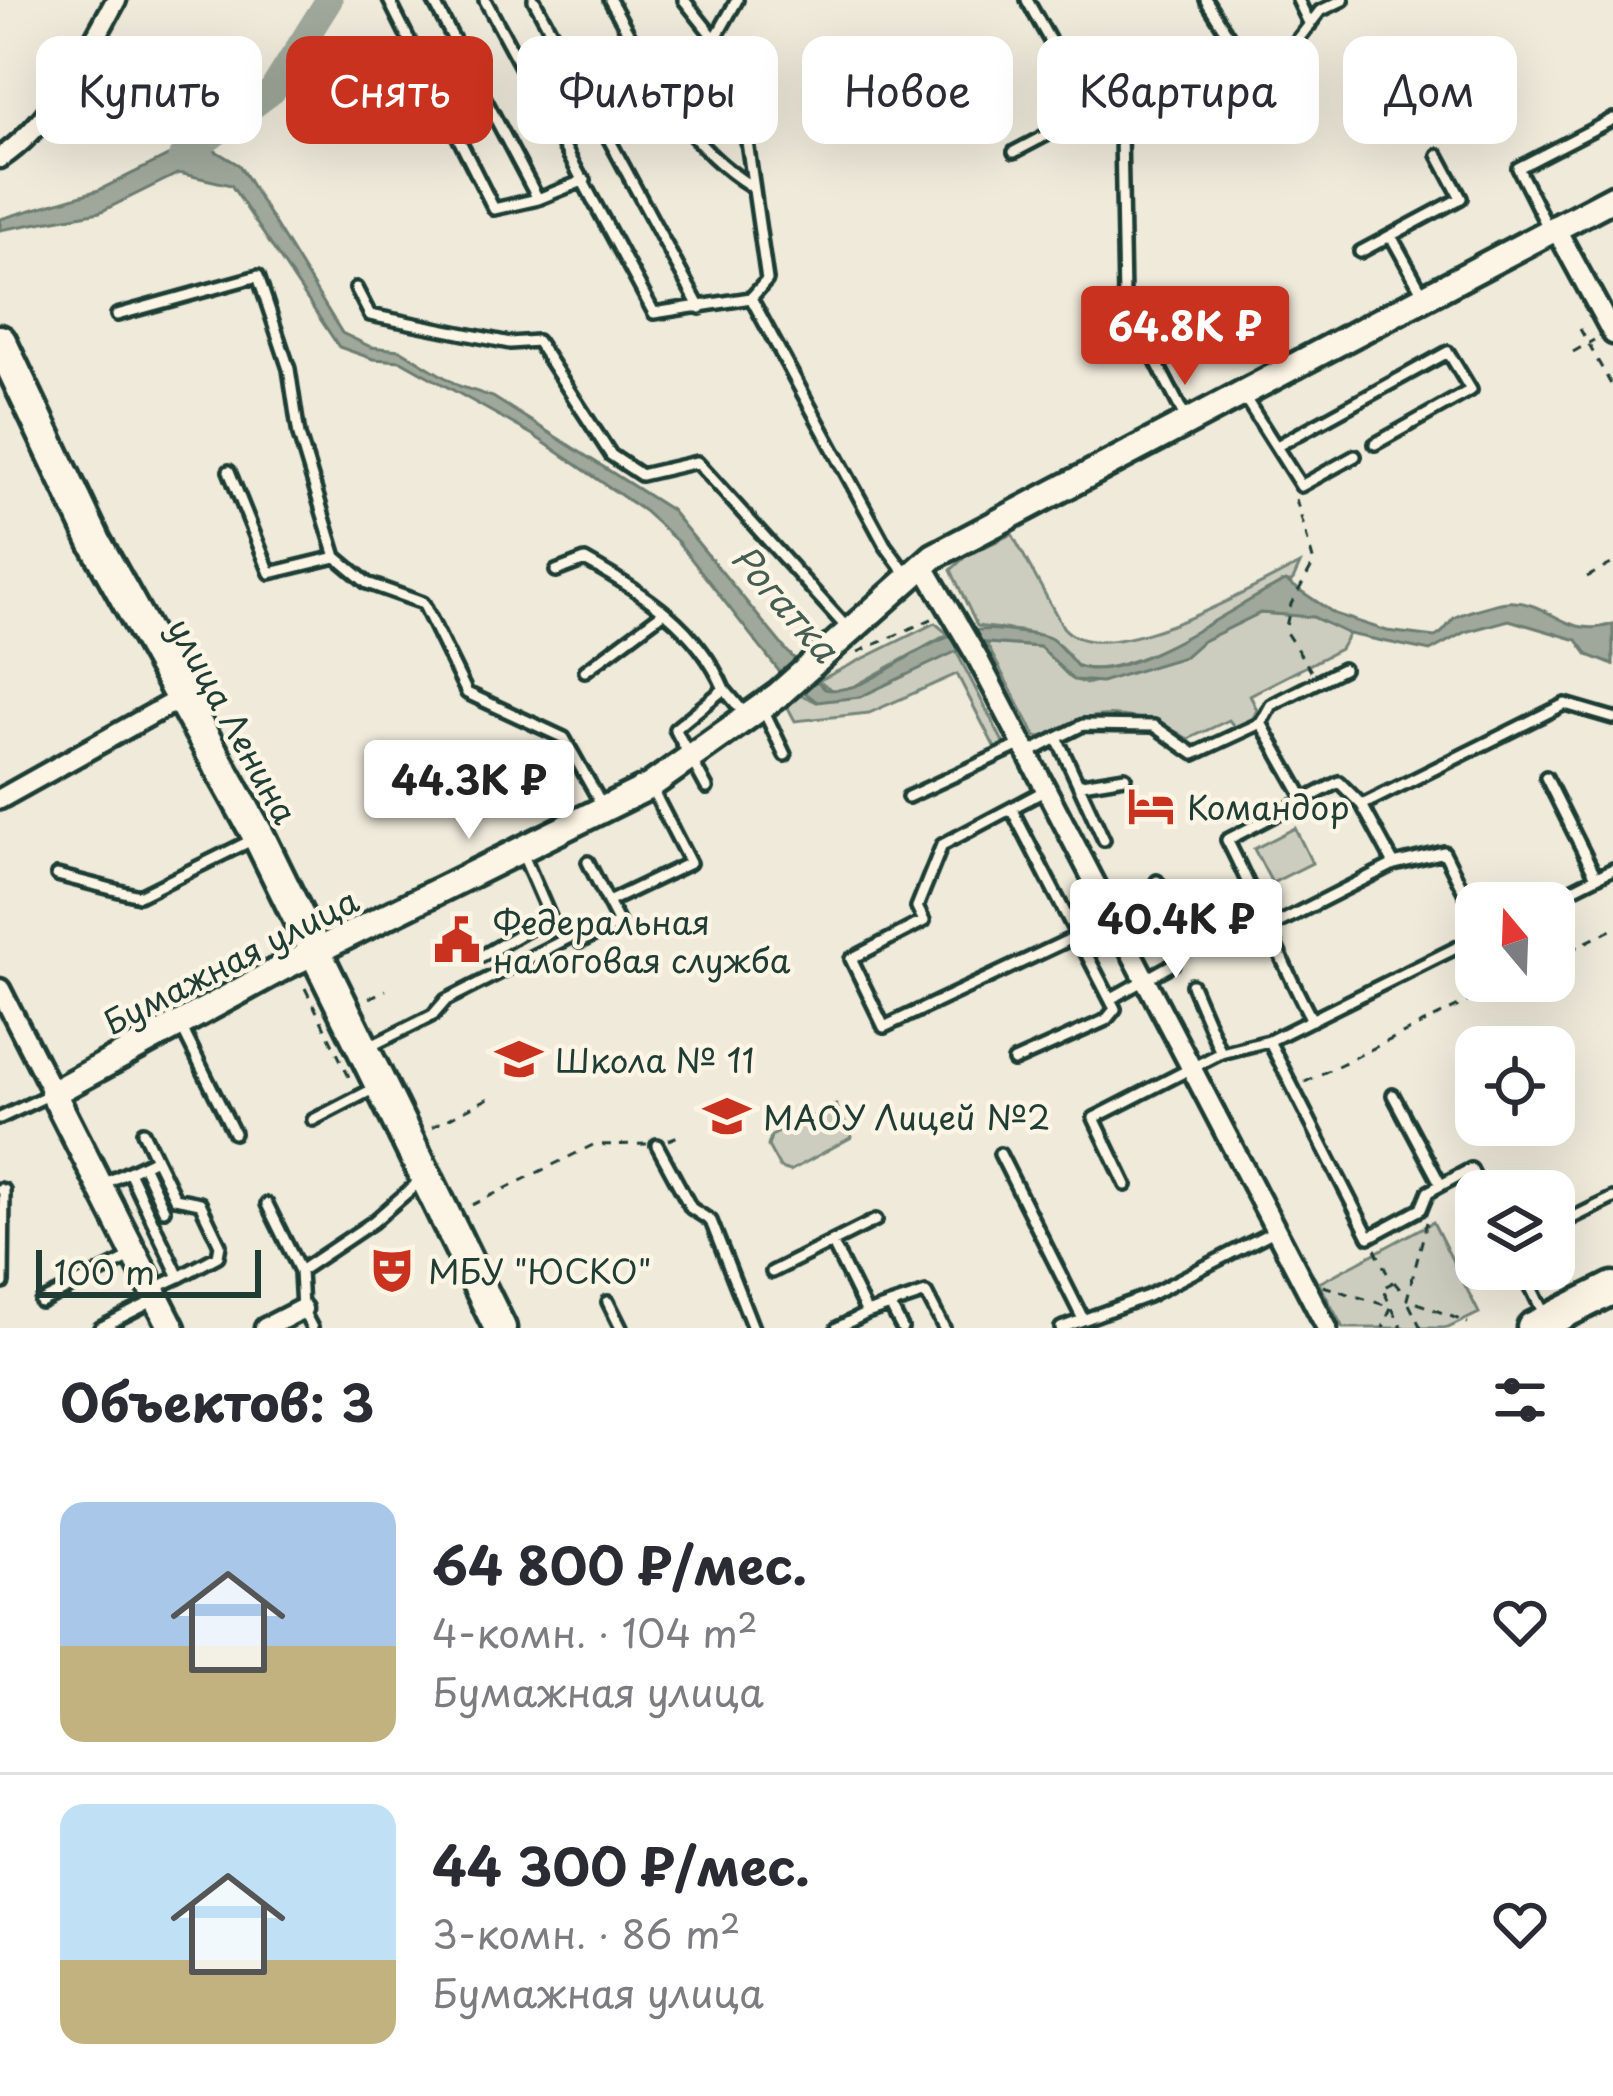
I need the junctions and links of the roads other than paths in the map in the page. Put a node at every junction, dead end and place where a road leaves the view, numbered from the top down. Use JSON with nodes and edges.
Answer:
{"nodes":[{"id":1,"x":389,"y":0,"type":"edge"},
{"id":2,"x":433,"y":0,"type":"edge"},
{"id":3,"x":485,"y":0,"type":"edge"},
{"id":4,"x":535,"y":0,"type":"edge"},
{"id":5,"x":610,"y":0,"type":"edge"},
{"id":6,"x":684,"y":0,"type":"edge"},
{"id":7,"x":737,"y":0,"type":"edge"},
{"id":8,"x":1027,"y":0,"type":"edge"},
{"id":9,"x":1206,"y":0,"type":"edge"},
{"id":10,"x":1298,"y":0,"type":"edge"},
{"id":11,"x":1343,"y":0,"type":"edge"},
{"id":12,"x":109,"y":3,"type":"edge"},
{"id":13,"x":1310,"y":25,"type":"junction"},
{"id":14,"x":713,"y":36,"type":"edge"},
{"id":15,"x":717,"y":36,"type":"edge"},
{"id":16,"x":1047,"y":36,"type":"edge"},
{"id":17,"x":1229,"y":36,"type":"edge"},
{"id":18,"x":1301,"y":36,"type":"edge"},
{"id":19,"x":1613,"y":119,"type":"edge"},
{"id":20,"x":1037,"y":140,"type":"edge"},
{"id":21,"x":746,"y":144,"type":"edge"},
{"id":22,"x":1121,"y":144,"type":"edge"},
{"id":23,"x":1014,"y":152,"type":"dead end"},
{"id":24,"x":1438,"y":155,"type":"dead end"},
{"id":25,"x":0,"y":158,"type":"edge"},
{"id":26,"x":584,"y":180,"type":"junction"},
{"id":27,"x":751,"y":186,"type":"junction"},
{"id":28,"x":1613,"y":198,"type":"edge"},
{"id":29,"x":538,"y":199,"type":"junction"},
{"id":30,"x":1553,"y":231,"type":"junction"},
{"id":31,"x":1390,"y":236,"type":"junction"},
{"id":32,"x":1360,"y":252,"type":"dead end"},
{"id":33,"x":356,"y":288,"type":"dead end"},
{"id":34,"x":751,"y":298,"type":"junction"},
{"id":35,"x":1425,"y":298,"type":"junction"},
{"id":36,"x":700,"y":308,"type":"junction"},
{"id":37,"x":118,"y":315,"type":"dead end"},
{"id":38,"x":1612,"y":332,"type":"edge"},
{"id":39,"x":0,"y":340,"type":"edge"},
{"id":40,"x":1242,"y":393,"type":"junction"},
{"id":41,"x":1187,"y":421,"type":"junction"},
{"id":42,"x":1375,"y":443,"type":"dead end"},
{"id":43,"x":1277,"y":446,"type":"junction"},
{"id":44,"x":1355,"y":457,"type":"dead end"},
{"id":45,"x":229,"y":471,"type":"dead end"},
{"id":46,"x":336,"y":557,"type":"junction"},
{"id":47,"x":556,"y":571,"type":"dead end"},
{"id":48,"x":916,"y":571,"type":"junction"},
{"id":49,"x":664,"y":612,"type":"junction"},
{"id":50,"x":850,"y":644,"type":"junction"},
{"id":51,"x":1343,"y":669,"type":"dead end"},
{"id":52,"x":585,"y":671,"type":"dead end"},
{"id":53,"x":724,"y":689,"type":"junction"},
{"id":54,"x":179,"y":699,"type":"junction"},
{"id":55,"x":762,"y":706,"type":"junction"},
{"id":56,"x":1610,"y":717,"type":"edge"},
{"id":57,"x":1261,"y":723,"type":"junction"},
{"id":58,"x":1613,"y":731,"type":"edge"},
{"id":59,"x":1057,"y":738,"type":"junction"},
{"id":60,"x":1024,"y":749,"type":"junction"},
{"id":61,"x":785,"y":755,"type":"dead end"},
{"id":62,"x":692,"y":758,"type":"junction"},
{"id":63,"x":1124,"y":777,"type":"dead end"},
{"id":64,"x":1546,"y":777,"type":"dead end"},
{"id":65,"x":1082,"y":784,"type":"junction"},
{"id":66,"x":650,"y":786,"type":"junction"},
{"id":67,"x":707,"y":788,"type":"dead end"},
{"id":68,"x":1046,"y":790,"type":"junction"},
{"id":69,"x":908,"y":797,"type":"dead end"},
{"id":70,"x":0,"y":799,"type":"edge"},
{"id":71,"x":1304,"y":799,"type":"junction"},
{"id":72,"x":1363,"y":805,"type":"junction"},
{"id":73,"x":604,"y":808,"type":"junction"},
{"id":74,"x":1012,"y":810,"type":"junction"},
{"id":75,"x":260,"y":837,"type":"junction"},
{"id":76,"x":1104,"y":840,"type":"dead end"},
{"id":77,"x":521,"y":850,"type":"junction"},
{"id":78,"x":588,"y":862,"type":"dead end"},
{"id":79,"x":1394,"y":864,"type":"junction"},
{"id":80,"x":1613,"y":869,"type":"edge"},
{"id":81,"x":57,"y":874,"type":"dead end"},
{"id":82,"x":1596,"y":877,"type":"junction"},
{"id":83,"x":1157,"y":881,"type":"dead end"},
{"id":84,"x":1459,"y":882,"type":"edge"},
{"id":85,"x":1575,"y":888,"type":"edge"},
{"id":86,"x":608,"y":902,"type":"junction"},
{"id":87,"x":1113,"y":919,"type":"junction"},
{"id":88,"x":1272,"y":926,"type":"junction"},
{"id":89,"x":1078,"y":934,"type":"junction"},
{"id":90,"x":1455,"y":948,"type":"edge"},
{"id":91,"x":314,"y":952,"type":"junction"},
{"id":92,"x":482,"y":956,"type":"dead end"},
{"id":93,"x":1145,"y":980,"type":"junction"},
{"id":94,"x":1192,"y":985,"type":"dead end"},
{"id":95,"x":0,"y":988,"type":"edge"},
{"id":96,"x":1112,"y":998,"type":"junction"},
{"id":97,"x":1312,"y":1020,"type":"junction"},
{"id":98,"x":179,"y":1021,"type":"junction"},
{"id":99,"x":1269,"y":1041,"type":"junction"},
{"id":100,"x":364,"y":1050,"type":"junction"},
{"id":101,"x":1221,"y":1053,"type":"junction"},
{"id":102,"x":1015,"y":1060,"type":"dead end"},
{"id":103,"x":1191,"y":1068,"type":"junction"},
{"id":104,"x":370,"y":1090,"type":"junction"},
{"id":105,"x":53,"y":1093,"type":"junction"},
{"id":106,"x":1393,"y":1095,"type":"dead end"},
{"id":107,"x":0,"y":1118,"type":"edge"},
{"id":108,"x":313,"y":1120,"type":"dead end"},
{"id":109,"x":143,"y":1132,"type":"dead end"},
{"id":110,"x":234,"y":1133,"type":"dead end"},
{"id":111,"x":657,"y":1144,"type":"road end"},
{"id":112,"x":1000,"y":1154,"type":"dead end"},
{"id":113,"x":156,"y":1159,"type":"junction"},
{"id":114,"x":143,"y":1165,"type":"junction"},
{"id":115,"x":129,"y":1172,"type":"junction"},
{"id":116,"x":429,"y":1174,"type":"junction"},
{"id":117,"x":1455,"y":1178,"type":"edge"},
{"id":118,"x":1126,"y":1185,"type":"dead end"},
{"id":119,"x":1441,"y":1185,"type":"junction"},
{"id":120,"x":100,"y":1186,"type":"junction"},
{"id":121,"x":0,"y":1189,"type":"edge"},
{"id":122,"x":175,"y":1198,"type":"junction"},
{"id":123,"x":1613,"y":1198,"type":"edge"},
{"id":124,"x":267,"y":1204,"type":"dead end"},
{"id":125,"x":164,"y":1210,"type":"junction"},
{"id":126,"x":1575,"y":1217,"type":"edge"},
{"id":127,"x":876,"y":1220,"type":"dead end"},
{"id":128,"x":153,"y":1222,"type":"junction"},
{"id":129,"x":1276,"y":1230,"type":"junction"},
{"id":130,"x":832,"y":1242,"type":"junction"},
{"id":131,"x":135,"y":1255,"type":"junction"},
{"id":132,"x":300,"y":1271,"type":"junction"},
{"id":133,"x":772,"y":1272,"type":"dead end"},
{"id":134,"x":179,"y":1276,"type":"junction"},
{"id":135,"x":3,"y":1282,"type":"edge"},
{"id":136,"x":1613,"y":1288,"type":"edge"},
{"id":137,"x":1529,"y":1290,"type":"edge"},
{"id":138,"x":154,"y":1294,"type":"junction"},
{"id":139,"x":608,"y":1302,"type":"dead end"},
{"id":140,"x":41,"y":1303,"type":"dead end"},
{"id":141,"x":890,"y":1305,"type":"junction"},
{"id":142,"x":302,"y":1309,"type":"junction"},
{"id":143,"x":867,"y":1313,"type":"junction"},
{"id":144,"x":1082,"y":1317,"type":"junction"},
{"id":145,"x":1540,"y":1325,"type":"edge"},
{"id":146,"x":100,"y":1328,"type":"edge"},
{"id":147,"x":172,"y":1328,"type":"edge"},
{"id":148,"x":266,"y":1328,"type":"edge"},
{"id":149,"x":312,"y":1328,"type":"edge"},
{"id":150,"x":500,"y":1328,"type":"edge"},
{"id":151,"x":621,"y":1328,"type":"edge"},
{"id":152,"x":753,"y":1328,"type":"edge"},
{"id":153,"x":837,"y":1328,"type":"edge"},
{"id":154,"x":902,"y":1328,"type":"edge"},
{"id":155,"x":944,"y":1328,"type":"edge"},
{"id":156,"x":1061,"y":1328,"type":"edge"},
{"id":157,"x":1327,"y":1328,"type":"edge"}],
"edges":[{"from":1,"to":29,"type":"lane"},
{"from":2,"to":29,"type":"lane"},
{"from":3,"to":26,"type":"lane"},
{"from":4,"to":36,"type":"lane"},
{"from":5,"to":27,"type":"lane"},
{"from":6,"to":14,"type":"lane"},
{"from":7,"to":15,"type":"lane"},
{"from":8,"to":16,"type":"lane"},
{"from":9,"to":17,"type":"lane"},
{"from":10,"to":13,"type":"lane"},
{"from":11,"to":13,"type":"lane"},
{"from":12,"to":25,"type":"street"},
{"from":13,"to":18,"type":"lane"},
{"from":19,"to":30,"type":"lane"},
{"from":20,"to":23,"type":"lane"},
{"from":21,"to":27,"type":"lane"},
{"from":22,"to":41,"type":"lane"},
{"from":24,"to":31,"type":"lane"},
{"from":26,"to":29,"type":"lane"},
{"from":26,"to":36,"type":"lane"},
{"from":27,"to":34,"type":"lane"},
{"from":28,"to":30,"type":"street","name":"Бумажная улица"},
{"from":30,"to":35,"type":"street","name":"Бумажная улица"},
{"from":30,"to":38,"type":"street"},
{"from":31,"to":32,"type":"lane"},
{"from":31,"to":35,"type":"lane"},
{"from":33,"to":50,"type":"lane"},
{"from":34,"to":36,"type":"lane"},
{"from":34,"to":48,"type":"lane"},
{"from":35,"to":40,"type":"street","name":"Бумажная улица"},
{"from":37,"to":46,"type":"lane"},
{"from":39,"to":54,"type":"main road","name":"улица Ленина"},
{"from":40,"to":41,"type":"street","name":"Бумажная улица"},
{"from":40,"to":43,"type":"lane"},
{"from":41,"to":48,"type":"street","name":"Бумажная улица"},
{"from":42,"to":43,"type":"lane"},
{"from":43,"to":44,"type":"lane"},
{"from":45,"to":46,"type":"lane"},
{"from":46,"to":73,"type":"lane"},
{"from":47,"to":49,"type":"lane"},
{"from":48,"to":50,"type":"street","name":"Бумажная улица"},
{"from":48,"to":60,"type":"street"},
{"from":49,"to":52,"type":"lane"},
{"from":49,"to":53,"type":"lane"},
{"from":50,"to":55,"type":"street","name":"Бумажная улица"},
{"from":51,"to":57,"type":"lane"},
{"from":53,"to":55,"type":"lane"},
{"from":53,"to":62,"type":"lane"},
{"from":54,"to":70,"type":"street"},
{"from":54,"to":75,"type":"main road","name":"улица Ленина"},
{"from":55,"to":61,"type":"lane"},
{"from":55,"to":62,"type":"street","name":"Бумажная улица"},
{"from":56,"to":58,"type":"lane"},
{"from":56,"to":72,"type":"lane"},
{"from":57,"to":59,"type":"lane"},
{"from":57,"to":71,"type":"lane"},
{"from":59,"to":60,"type":"lane"},
{"from":59,"to":65,"type":"lane"},
{"from":60,"to":68,"type":"street"},
{"from":60,"to":69,"type":"lane"},
{"from":62,"to":66,"type":"street","name":"Бумажная улица"},
{"from":62,"to":67,"type":"lane"},
{"from":63,"to":65,"type":"lane"},
{"from":64,"to":82,"type":"lane"},
{"from":65,"to":76,"type":"lane"},
{"from":66,"to":73,"type":"street","name":"Бумажная улица"},
{"from":66,"to":86,"type":"lane"},
{"from":68,"to":74,"type":"lane"},
{"from":68,"to":87,"type":"street"},
{"from":71,"to":72,"type":"lane"},
{"from":71,"to":88,"type":"lane"},
{"from":72,"to":79,"type":"lane"},
{"from":73,"to":77,"type":"street","name":"Бумажная улица"},
{"from":74,"to":89,"type":"lane"},
{"from":74,"to":89,"type":"lane"},
{"from":75,"to":81,"type":"lane"},
{"from":75,"to":91,"type":"main road","name":"улица Ленина"},
{"from":77,"to":91,"type":"street","name":"Бумажная улица"},
{"from":77,"to":92,"type":"lane"},
{"from":78,"to":86,"type":"lane"},
{"from":79,"to":84,"type":"lane"},
{"from":79,"to":88,"type":"lane"},
{"from":80,"to":82,"type":"lane"},
{"from":82,"to":85,"type":"lane"},
{"from":83,"to":93,"type":"lane"},
{"from":86,"to":100,"type":"lane"},
{"from":87,"to":89,"type":"lane"},
{"from":87,"to":93,"type":"street"},
{"from":88,"to":97,"type":"lane"},
{"from":89,"to":96,"type":"lane"},
{"from":90,"to":97,"type":"lane"},
{"from":91,"to":98,"type":"street","name":"Бумажная улица"},
{"from":91,"to":100,"type":"main road","name":"улица Ленина"},
{"from":93,"to":96,"type":"lane"},
{"from":93,"to":103,"type":"street"},
{"from":94,"to":101,"type":"lane"},
{"from":95,"to":105,"type":"street"},
{"from":96,"to":102,"type":"lane"},
{"from":97,"to":99,"type":"lane"},
{"from":98,"to":105,"type":"street","name":"Бумажная улица"},
{"from":98,"to":110,"type":"lane"},
{"from":99,"to":101,"type":"lane"},
{"from":99,"to":119,"type":"lane"},
{"from":100,"to":104,"type":"main road","name":"улица Ленина"},
{"from":101,"to":103,"type":"lane"},
{"from":103,"to":118,"type":"lane"},
{"from":103,"to":129,"type":"street"},
{"from":104,"to":108,"type":"lane"},
{"from":104,"to":116,"type":"main road","name":"улица Ленина"},
{"from":105,"to":107,"type":"lane"},
{"from":105,"to":120,"type":"street"},
{"from":106,"to":119,"type":"lane"},
{"from":109,"to":113,"type":"lane"},
{"from":111,"to":152,"type":"lane"},
{"from":112,"to":144,"type":"lane"},
{"from":113,"to":114,"type":"lane"},
{"from":113,"to":122,"type":"lane"},
{"from":114,"to":115,"type":"lane"},
{"from":114,"to":125,"type":"lane"},
{"from":115,"to":120,"type":"lane"},
{"from":115,"to":128,"type":"lane"},
{"from":116,"to":132,"type":"lane"},
{"from":116,"to":150,"type":"main road","name":"улица Ленина"},
{"from":117,"to":119,"type":"lane"},
{"from":120,"to":131,"type":"street"},
{"from":121,"to":135,"type":"lane"},
{"from":122,"to":125,"type":"lane"},
{"from":122,"to":134,"type":"lane"},
{"from":123,"to":126,"type":"lane"},
{"from":124,"to":132,"type":"lane"},
{"from":125,"to":128,"type":"lane"},
{"from":127,"to":130,"type":"lane"},
{"from":128,"to":134,"type":"lane"},
{"from":129,"to":144,"type":"lane"},
{"from":129,"to":157,"type":"street"},
{"from":130,"to":133,"type":"lane"},
{"from":130,"to":143,"type":"lane"},
{"from":131,"to":138,"type":"street"},
{"from":131,"to":140,"type":"lane"},
{"from":132,"to":142,"type":"lane"},
{"from":134,"to":138,"type":"lane"},
{"from":136,"to":145,"type":"main road"},
{"from":137,"to":145,"type":"lane"},
{"from":138,"to":146,"type":"lane"},
{"from":138,"to":147,"type":"street"},
{"from":139,"to":151,"type":"lane"},
{"from":141,"to":143,"type":"lane"},
{"from":141,"to":154,"type":"lane"},
{"from":141,"to":155,"type":"lane"},
{"from":142,"to":148,"type":"street"},
{"from":142,"to":149,"type":"lane"},
{"from":143,"to":153,"type":"lane"},
{"from":144,"to":156,"type":"lane"}]}
